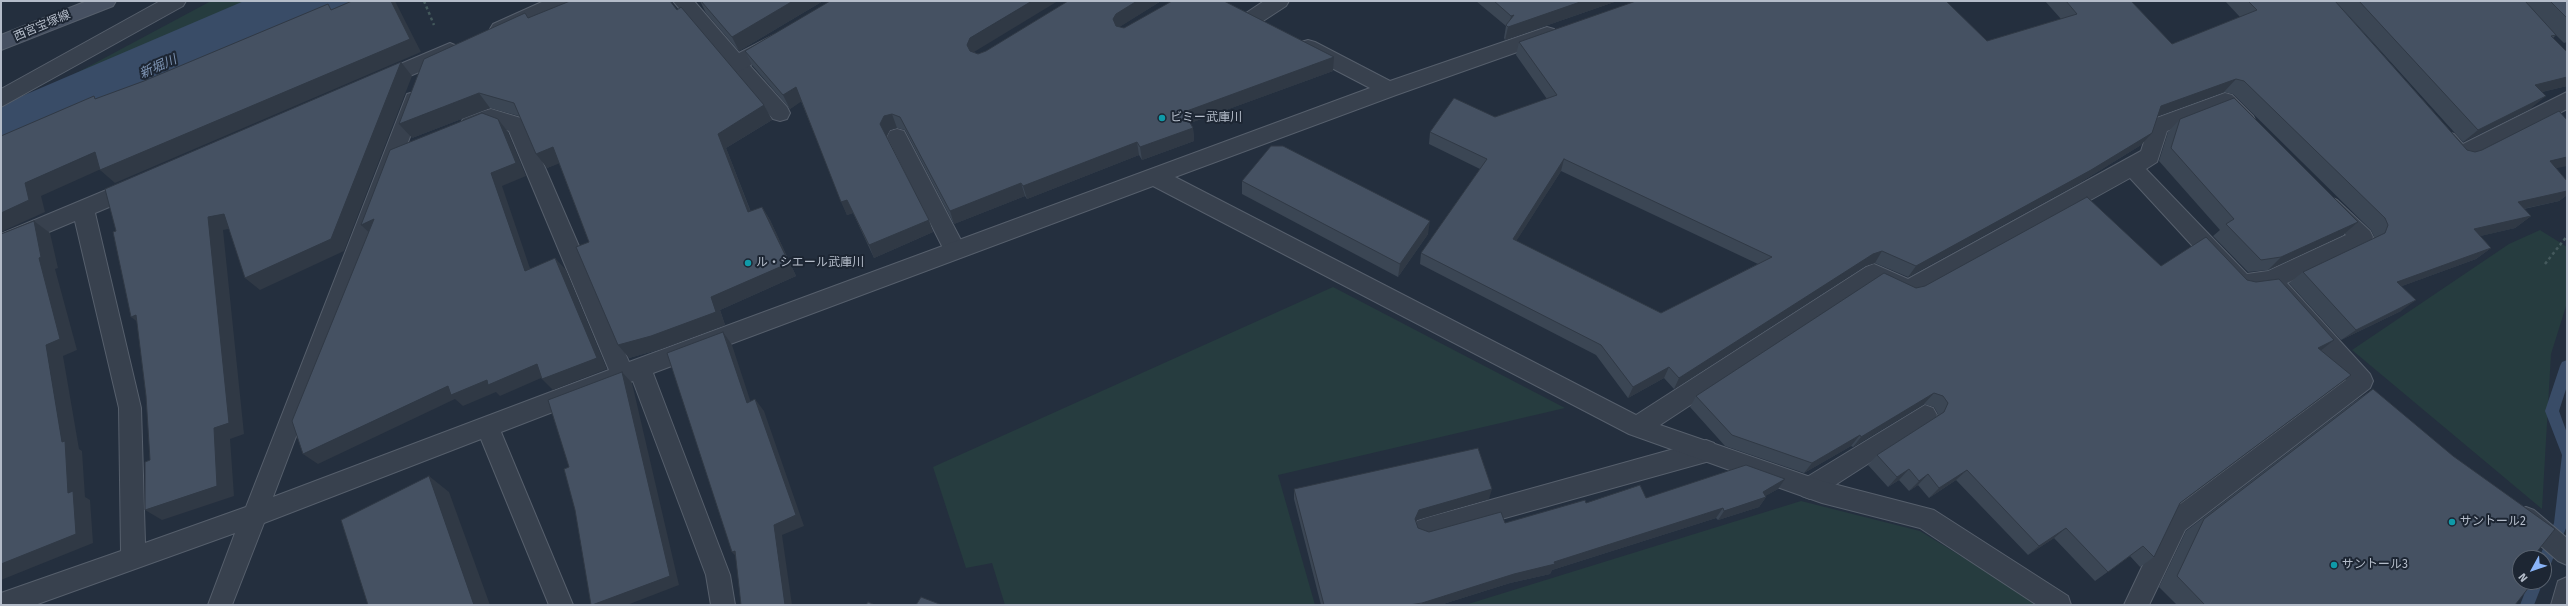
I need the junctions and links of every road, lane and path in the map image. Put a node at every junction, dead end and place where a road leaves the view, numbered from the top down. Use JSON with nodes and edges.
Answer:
{"nodes":[{"id":1,"x":106,"y":1,"type":"edge"},
{"id":2,"x":176,"y":1,"type":"edge"},
{"id":3,"x":562,"y":1,"type":"edge"},
{"id":4,"x":683,"y":1,"type":"edge"},
{"id":5,"x":1279,"y":1,"type":"edge"},
{"id":6,"x":1273,"y":29,"type":"edge"},
{"id":7,"x":1563,"y":29,"type":"edge"},
{"id":8,"x":789,"y":32,"type":"edge"},
{"id":9,"x":1294,"y":39,"type":"edge"},
{"id":10,"x":1,"y":43,"type":"edge"},
{"id":11,"x":430,"y":59,"type":"junction"},
{"id":12,"x":737,"y":64,"type":"junction"},
{"id":13,"x":1389,"y":89,"type":"junction"},
{"id":14,"x":358,"y":90,"type":"edge"},
{"id":15,"x":1,"y":99,"type":"edge"},
{"id":16,"x":2567,"y":100,"type":"edge"},
{"id":17,"x":780,"y":113,"type":"dead end"},
{"id":18,"x":2434,"y":126,"type":"edge"},
{"id":19,"x":449,"y":134,"type":"edge"},
{"id":20,"x":2258,"y":134,"type":"edge"},
{"id":21,"x":897,"y":137,"type":"dead end"},
{"id":22,"x":421,"y":145,"type":"edge"},
{"id":23,"x":393,"y":156,"type":"junction"},
{"id":24,"x":2132,"y":167,"type":"junction"},
{"id":25,"x":1154,"y":176,"type":"junction"},
{"id":26,"x":156,"y":178,"type":"edge"},
{"id":27,"x":2318,"y":194,"type":"edge"},
{"id":28,"x":83,"y":209,"type":"junction"},
{"id":29,"x":2567,"y":236,"type":"edge"},
{"id":30,"x":1,"y":243,"type":"edge"},
{"id":31,"x":955,"y":250,"type":"junction"},
{"id":32,"x":2545,"y":264,"type":"dead end"},
{"id":33,"x":2271,"y":280,"type":"junction"},
{"id":34,"x":632,"y":371,"type":"junction"},
{"id":35,"x":1925,"y":415,"type":"edge"},
{"id":36,"x":487,"y":426,"type":"junction"},
{"id":37,"x":1637,"y":427,"type":"junction"},
{"id":38,"x":1706,"y":451,"type":"junction"},
{"id":39,"x":1810,"y":488,"type":"junction"},
{"id":40,"x":2512,"y":506,"type":"edge"},
{"id":41,"x":255,"y":514,"type":"junction"},
{"id":42,"x":1426,"y":529,"type":"edge"},
{"id":43,"x":2565,"y":551,"type":"edge"},
{"id":44,"x":132,"y":559,"type":"junction"},
{"id":45,"x":2567,"y":589,"type":"edge"},
{"id":46,"x":2,"y":605,"type":"edge"},
{"id":47,"x":220,"y":605,"type":"edge"},
{"id":48,"x":561,"y":605,"type":"edge"},
{"id":49,"x":723,"y":605,"type":"edge"},
{"id":50,"x":2059,"y":605,"type":"edge"},
{"id":51,"x":2136,"y":605,"type":"edge"},
{"id":52,"x":2562,"y":605,"type":"edge"}],
"edges":[{"from":1,"to":10,"type":"main road","name":"西宮宝塚線"},
{"from":2,"to":15,"type":"street"},
{"from":3,"to":11,"type":"street"},
{"from":4,"to":12,"type":"street"},
{"from":5,"to":6,"type":"street"},
{"from":7,"to":13,"type":"street"},
{"from":8,"to":12,"type":"street"},
{"from":9,"to":13,"type":"street"},
{"from":11,"to":14,"type":"street"},
{"from":11,"to":23,"type":"street"},
{"from":12,"to":17,"type":"street"},
{"from":13,"to":25,"type":"street"},
{"from":16,"to":18,"type":"street"},
{"from":19,"to":34,"type":"street"},
{"from":20,"to":24,"type":"street"},
{"from":21,"to":31,"type":"street"},
{"from":22,"to":23,"type":"street"},
{"from":23,"to":41,"type":"street"},
{"from":24,"to":33,"type":"street"},
{"from":24,"to":37,"type":"street"},
{"from":25,"to":31,"type":"street"},
{"from":25,"to":37,"type":"street"},
{"from":26,"to":28,"type":"street"},
{"from":27,"to":33,"type":"street"},
{"from":28,"to":30,"type":"street"},
{"from":28,"to":44,"type":"street"},
{"from":29,"to":32,"type":"path"},
{"from":31,"to":34,"type":"street"},
{"from":33,"to":51,"type":"street"},
{"from":34,"to":36,"type":"street"},
{"from":34,"to":49,"type":"street"},
{"from":35,"to":39,"type":"street"},
{"from":36,"to":41,"type":"street"},
{"from":36,"to":48,"type":"street"},
{"from":37,"to":38,"type":"street"},
{"from":38,"to":39,"type":"street"},
{"from":38,"to":42,"type":"street"},
{"from":39,"to":50,"type":"street"},
{"from":40,"to":43,"type":"street"},
{"from":41,"to":44,"type":"street"},
{"from":41,"to":47,"type":"street"},
{"from":44,"to":46,"type":"street"},
{"from":45,"to":52,"type":"street"}]}
